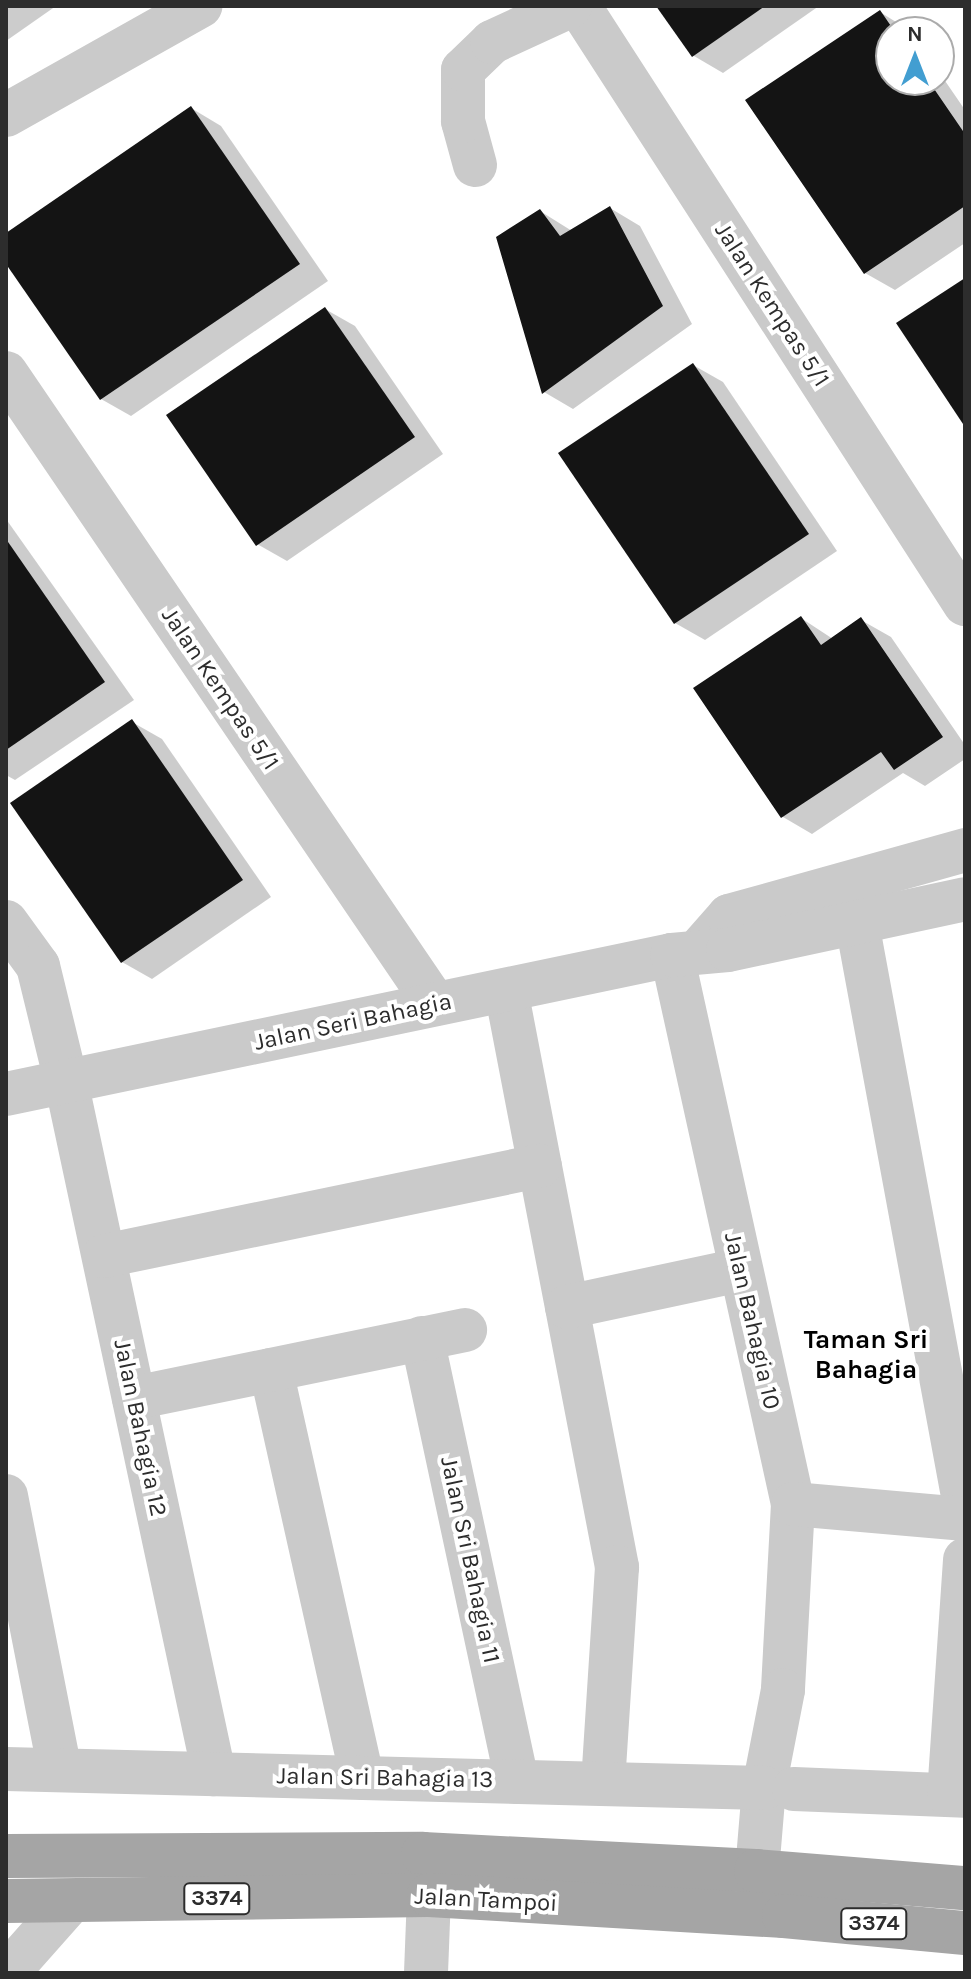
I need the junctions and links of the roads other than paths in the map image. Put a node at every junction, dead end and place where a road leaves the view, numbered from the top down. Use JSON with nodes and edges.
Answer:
{"nodes":[{"id":1,"x":200,"y":6,"type":"edge"},
{"id":2,"x":570,"y":6,"type":"edge"},
{"id":3,"x":579,"y":6,"type":"edge"},
{"id":4,"x":6,"y":115,"type":"edge"},
{"id":5,"x":475,"y":165,"type":"dead end"},
{"id":6,"x":6,"y":373,"type":"edge"},
{"id":7,"x":965,"y":604,"type":"edge"},
{"id":8,"x":965,"y":850,"type":"edge"},
{"id":9,"x":965,"y":899,"type":"edge"},
{"id":10,"x":6,"y":922,"type":"edge"},
{"id":11,"x":857,"y":923,"type":"junction"},
{"id":12,"x":686,"y":952,"type":"junction"},
{"id":13,"x":506,"y":990,"type":"junction"},
{"id":14,"x":435,"y":1004,"type":"junction"},
{"id":15,"x":66,"y":1081,"type":"junction"},
{"id":16,"x":6,"y":1094,"type":"edge"},
{"id":17,"x":540,"y":1166,"type":"junction"},
{"id":18,"x":104,"y":1256,"type":"junction"},
{"id":19,"x":740,"y":1270,"type":"junction"},
{"id":20,"x":567,"y":1307,"type":"junction"},
{"id":21,"x":465,"y":1330,"type":"dead end"},
{"id":22,"x":422,"y":1338,"type":"junction"},
{"id":23,"x":271,"y":1370,"type":"junction"},
{"id":24,"x":134,"y":1398,"type":"junction"},
{"id":25,"x":6,"y":1496,"type":"edge"},
{"id":26,"x":793,"y":1504,"type":"junction"},
{"id":27,"x":965,"y":1507,"type":"edge"},
{"id":28,"x":965,"y":1519,"type":"edge"},
{"id":29,"x":965,"y":1560,"type":"edge"},
{"id":30,"x":962,"y":1664,"type":"edge"},
{"id":31,"x":6,"y":1769,"type":"edge"},
{"id":32,"x":60,"y":1770,"type":"junction"},
{"id":33,"x":214,"y":1774,"type":"junction"},
{"id":34,"x":362,"y":1778,"type":"junction"},
{"id":35,"x":517,"y":1782,"type":"junction"},
{"id":36,"x":603,"y":1784,"type":"junction"},
{"id":37,"x":779,"y":1789,"type":"junction"},
{"id":38,"x":957,"y":1796,"type":"edge"},
{"id":39,"x":6,"y":1856,"type":"edge"},
{"id":40,"x":772,"y":1872,"type":"junction"},
{"id":41,"x":965,"y":1888,"type":"edge"},
{"id":42,"x":429,"y":1895,"type":"junction"},
{"id":43,"x":6,"y":1901,"type":"edge"},
{"id":44,"x":71,"y":1901,"type":"junction"},
{"id":45,"x":769,"y":1915,"type":"junction"},
{"id":46,"x":965,"y":1933,"type":"edge"},
{"id":47,"x":9,"y":1969,"type":"edge"},
{"id":48,"x":426,"y":1973,"type":"edge"}],
"edges":[{"from":1,"to":4,"type":"street"},
{"from":2,"to":5,"type":"street"},
{"from":3,"to":7,"type":"street","name":"Jalan Kempas 5/1"},
{"from":6,"to":14,"type":"street","name":"Jalan Kempas 5/1"},
{"from":8,"to":12,"type":"street"},
{"from":9,"to":11,"type":"street","name":"Jalan Seri Bahagia"},
{"from":10,"to":15,"type":"street","name":"Jalan Bahagia 12"},
{"from":11,"to":12,"type":"street","name":"Jalan Seri Bahagia"},
{"from":11,"to":27,"type":"street"},
{"from":12,"to":13,"type":"street","name":"Jalan Seri Bahagia"},
{"from":12,"to":19,"type":"street","name":"Jalan Bahagia 10"},
{"from":13,"to":14,"type":"street","name":"Jalan Seri Bahagia"},
{"from":13,"to":17,"type":"street"},
{"from":14,"to":15,"type":"street","name":"Jalan Seri Bahagia"},
{"from":15,"to":16,"type":"street","name":"Jalan Seri Bahagia"},
{"from":15,"to":18,"type":"street","name":"Jalan Bahagia 12"},
{"from":17,"to":18,"type":"street"},
{"from":17,"to":20,"type":"street"},
{"from":18,"to":24,"type":"street","name":"Jalan Bahagia 12"},
{"from":19,"to":20,"type":"street"},
{"from":19,"to":26,"type":"street","name":"Jalan Bahagia 10"},
{"from":20,"to":36,"type":"street"},
{"from":21,"to":22,"type":"street"},
{"from":22,"to":23,"type":"street"},
{"from":22,"to":35,"type":"street","name":"Jalan Sri Bahagia 11"},
{"from":23,"to":24,"type":"street"},
{"from":23,"to":34,"type":"street"},
{"from":24,"to":33,"type":"street","name":"Jalan Bahagia 12"},
{"from":25,"to":32,"type":"street"},
{"from":26,"to":28,"type":"street"},
{"from":26,"to":37,"type":"street","name":"Jalan Bahagia 10"},
{"from":29,"to":30,"type":"street"},
{"from":30,"to":38,"type":"street"},
{"from":31,"to":32,"type":"street","name":"Jalan Sri Bahagia 13"},
{"from":32,"to":33,"type":"street","name":"Jalan Sri Bahagia 13"},
{"from":33,"to":34,"type":"street","name":"Jalan Sri Bahagia 13"},
{"from":34,"to":35,"type":"street","name":"Jalan Sri Bahagia 13"},
{"from":35,"to":36,"type":"street","name":"Jalan Sri Bahagia 13"},
{"from":36,"to":37,"type":"street","name":"Jalan Sri Bahagia 13"},
{"from":37,"to":38,"type":"street","name":"Jalan Sri Bahagia 13"},
{"from":37,"to":40,"type":"street","name":"Jalan Bahagia 10"},
{"from":39,"to":40,"type":"main road","name":"Jalan Tampoi","number":"3374"},
{"from":40,"to":41,"type":"main road","name":"Jalan Tampoi","number":"3374"},
{"from":40,"to":45,"type":"street","name":"Jalan Bahagia 10"},
{"from":42,"to":44,"type":"main road","name":"Jalan Tampoi","number":"3374"},
{"from":42,"to":45,"type":"main road","name":"Jalan Tampoi","number":"3374"},
{"from":42,"to":48,"type":"street"},
{"from":43,"to":44,"type":"main road","name":"Jalan Tampoi","number":"3374"},
{"from":44,"to":47,"type":"street"},
{"from":45,"to":46,"type":"main road","name":"Jalan Tampoi","number":"3374"}]}
